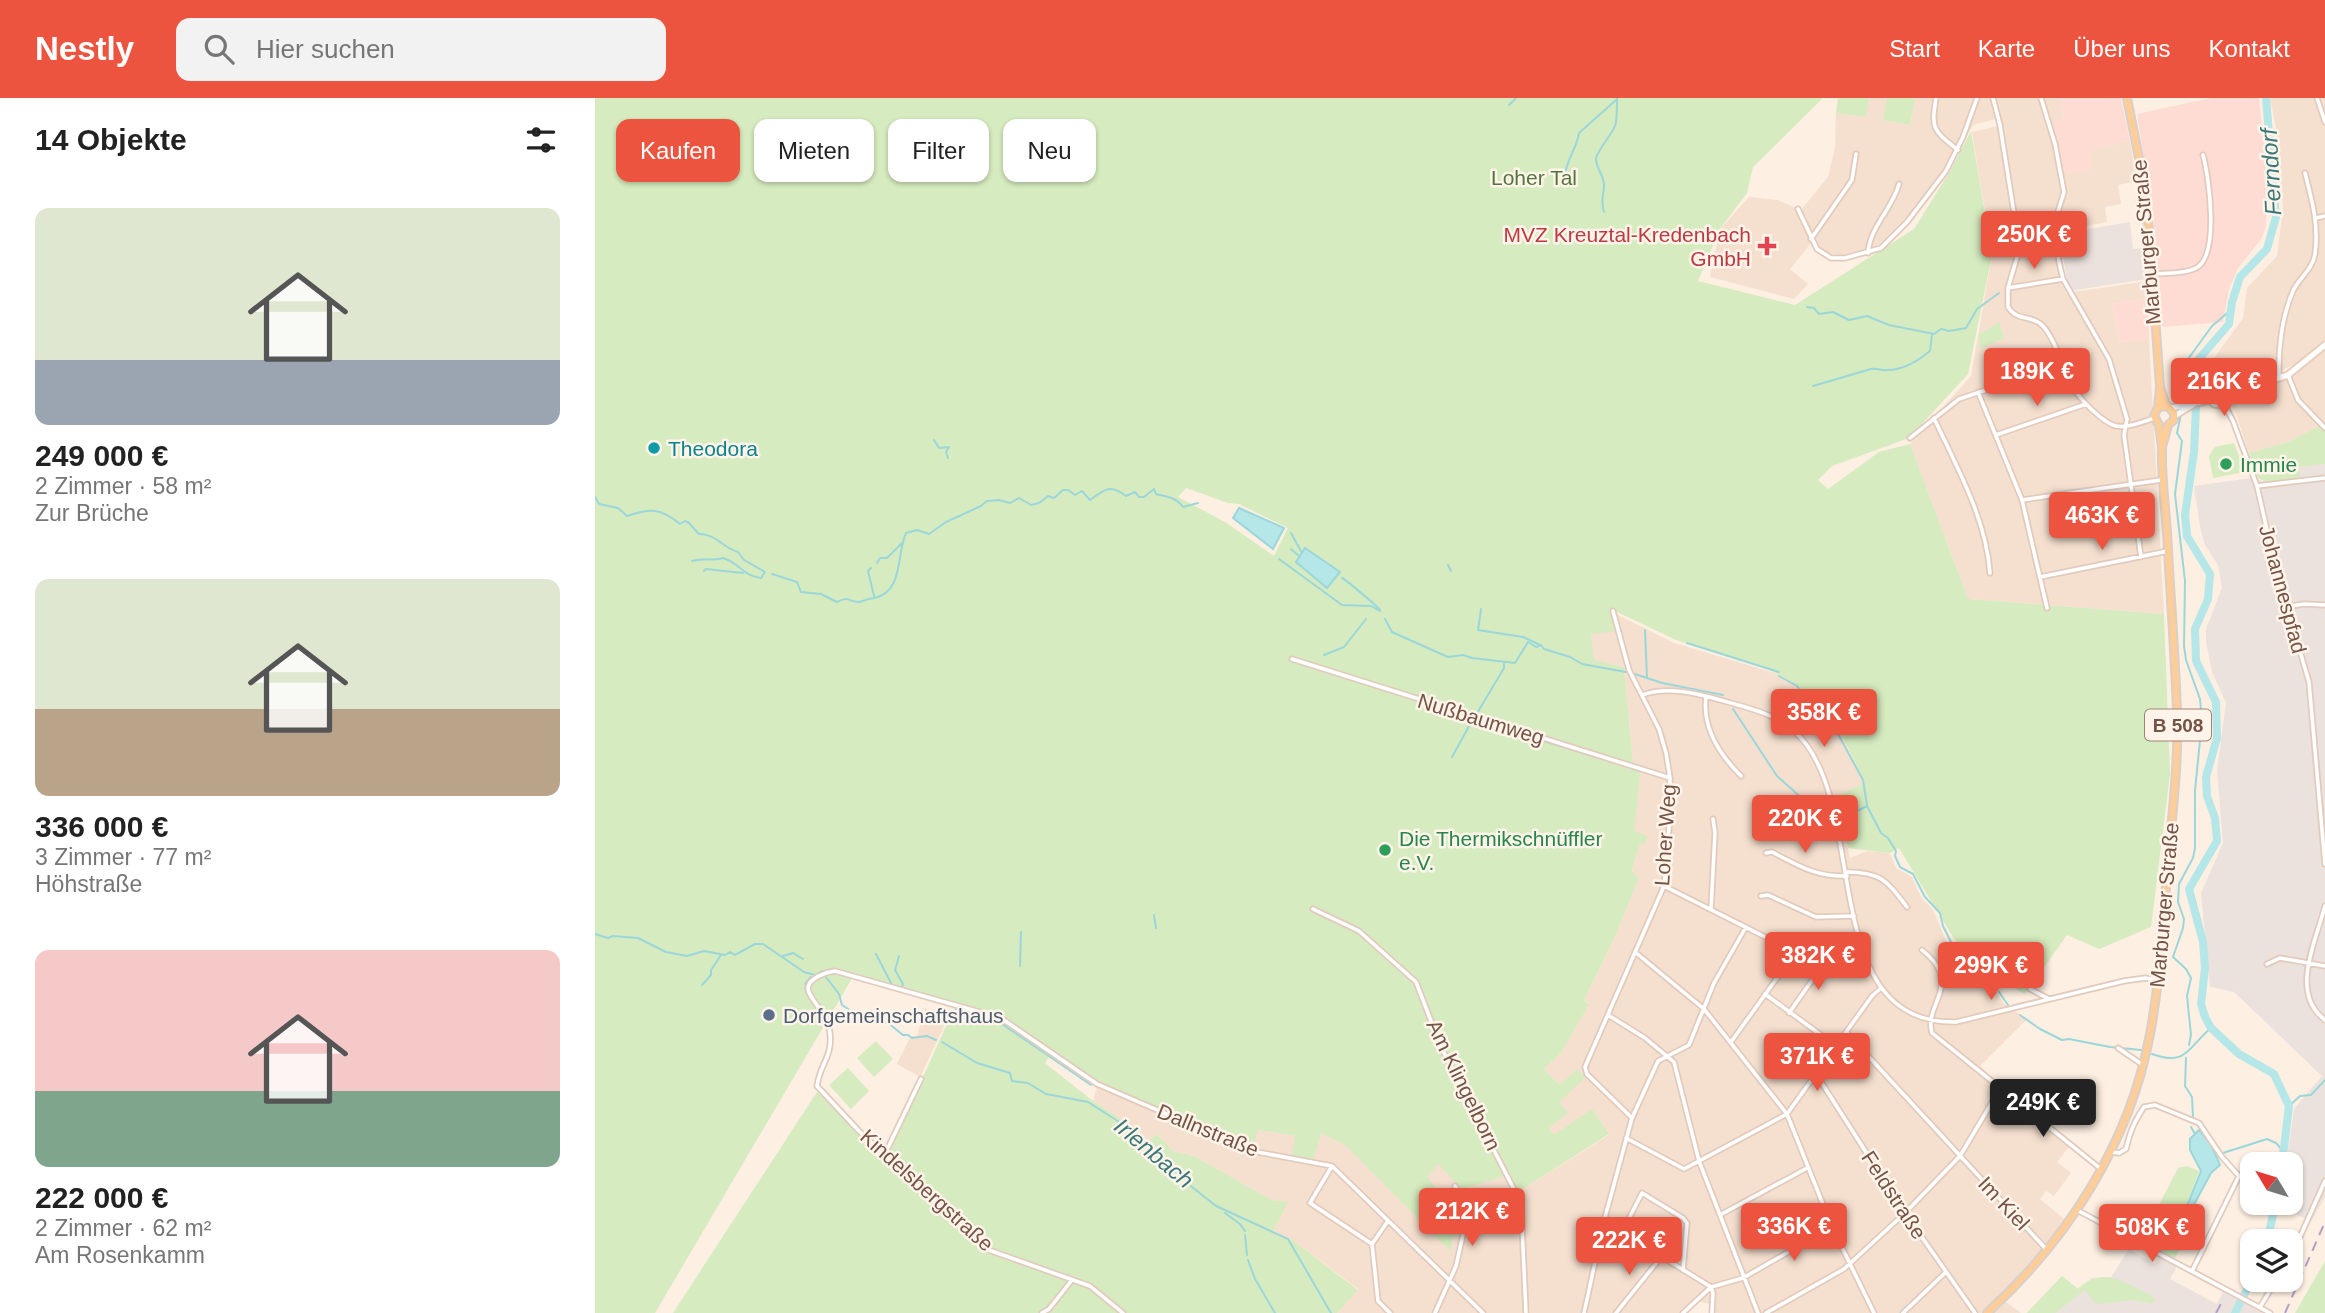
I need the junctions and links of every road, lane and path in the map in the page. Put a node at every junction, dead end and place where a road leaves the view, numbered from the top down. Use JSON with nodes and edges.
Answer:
{"nodes":[{"id":1,"x":1936,"y":98,"type":"edge"},
{"id":2,"x":1977,"y":98,"type":"edge"},
{"id":3,"x":1993,"y":98,"type":"edge"},
{"id":4,"x":2041,"y":98,"type":"edge"},
{"id":5,"x":2127,"y":98,"type":"edge"},
{"id":6,"x":2317,"y":98,"type":"edge"},
{"id":7,"x":2325,"y":122,"type":"edge"},
{"id":8,"x":1958,"y":150,"type":"junction"},
{"id":9,"x":1856,"y":154,"type":"dead end"},
{"id":10,"x":2203,"y":155,"type":"dead end"},
{"id":11,"x":2305,"y":173,"type":"dead end"},
{"id":12,"x":1899,"y":184,"type":"dead end"},
{"id":13,"x":1798,"y":209,"type":"dead end"},
{"id":14,"x":2325,"y":216,"type":"edge"},
{"id":15,"x":2316,"y":218,"type":"junction"},
{"id":16,"x":1811,"y":239,"type":"junction"},
{"id":17,"x":1868,"y":253,"type":"junction"},
{"id":18,"x":2151,"y":274,"type":"junction"},
{"id":19,"x":2063,"y":279,"type":"junction"},
{"id":20,"x":2008,"y":288,"type":"junction"},
{"id":21,"x":2325,"y":345,"type":"edge"},
{"id":22,"x":2063,"y":373,"type":"junction"},
{"id":23,"x":2288,"y":375,"type":"junction"},
{"id":24,"x":2279,"y":379,"type":"junction"},
{"id":25,"x":1978,"y":392,"type":"junction"},
{"id":26,"x":2226,"y":395,"type":"junction"},
{"id":27,"x":2210,"y":400,"type":"junction"},
{"id":28,"x":2086,"y":404,"type":"junction"},
{"id":29,"x":2194,"y":404,"type":"junction"},
{"id":30,"x":2223,"y":404,"type":"junction"},
{"id":31,"x":2165,"y":407,"type":"junction"},
{"id":32,"x":2174,"y":416,"type":"junction"},
{"id":33,"x":1934,"y":418,"type":"junction"},
{"id":34,"x":2157,"y":421,"type":"junction"},
{"id":35,"x":2168,"y":425,"type":"junction"},
{"id":36,"x":2126,"y":426,"type":"junction"},
{"id":37,"x":2325,"y":428,"type":"edge"},
{"id":38,"x":1996,"y":435,"type":"junction"},
{"id":39,"x":1909,"y":438,"type":"dead end"},
{"id":40,"x":2162,"y":447,"type":"junction"},
{"id":41,"x":2325,"y":478,"type":"edge"},
{"id":42,"x":2163,"y":480,"type":"junction"},
{"id":43,"x":2130,"y":485,"type":"junction"},
{"id":44,"x":2257,"y":486,"type":"junction"},
{"id":45,"x":2022,"y":500,"type":"junction"},
{"id":46,"x":2168,"y":551,"type":"junction"},
{"id":47,"x":2141,"y":556,"type":"junction"},
{"id":48,"x":1990,"y":573,"type":"dead end"},
{"id":49,"x":2040,"y":576,"type":"junction"},
{"id":50,"x":2325,"y":605,"type":"edge"},
{"id":51,"x":2285,"y":607,"type":"junction"},
{"id":52,"x":2047,"y":608,"type":"dead end"},
{"id":53,"x":1613,"y":611,"type":"dead end"},
{"id":54,"x":1292,"y":659,"type":"dead end"},
{"id":55,"x":1642,"y":695,"type":"junction"},
{"id":56,"x":1706,"y":697,"type":"junction"},
{"id":57,"x":1741,"y":776,"type":"dead end"},
{"id":58,"x":1670,"y":778,"type":"junction"},
{"id":59,"x":1770,"y":809,"type":"dead end"},
{"id":60,"x":1713,"y":819,"type":"dead end"},
{"id":61,"x":1840,"y":835,"type":"junction"},
{"id":62,"x":1766,"y":853,"type":"dead end"},
{"id":63,"x":2325,"y":864,"type":"edge"},
{"id":64,"x":1847,"y":874,"type":"junction"},
{"id":65,"x":1664,"y":886,"type":"junction"},
{"id":66,"x":1761,"y":895,"type":"dead end"},
{"id":67,"x":2325,"y":906,"type":"edge"},
{"id":68,"x":1907,"y":907,"type":"dead end"},
{"id":69,"x":1313,"y":909,"type":"dead end"},
{"id":70,"x":1711,"y":909,"type":"junction"},
{"id":71,"x":1854,"y":916,"type":"junction"},
{"id":72,"x":1746,"y":927,"type":"junction"},
{"id":73,"x":1921,"y":950,"type":"dead end"},
{"id":74,"x":1635,"y":952,"type":"junction"},
{"id":75,"x":1795,"y":953,"type":"junction"},
{"id":76,"x":1863,"y":954,"type":"junction"},
{"id":77,"x":1823,"y":960,"type":"junction"},
{"id":78,"x":2310,"y":962,"type":"junction"},
{"id":79,"x":2267,"y":964,"type":"dead end"},
{"id":80,"x":2325,"y":965,"type":"edge"},
{"id":81,"x":2158,"y":980,"type":"junction"},
{"id":82,"x":1881,"y":988,"type":"junction"},
{"id":83,"x":2029,"y":989,"type":"dead end"},
{"id":84,"x":1765,"y":994,"type":"junction"},
{"id":85,"x":2051,"y":1000,"type":"junction"},
{"id":86,"x":1704,"y":1009,"type":"junction"},
{"id":87,"x":1789,"y":1013,"type":"junction"},
{"id":88,"x":1608,"y":1015,"type":"junction"},
{"id":89,"x":1931,"y":1020,"type":"junction"},
{"id":90,"x":2325,"y":1020,"type":"edge"},
{"id":91,"x":1846,"y":1032,"type":"junction"},
{"id":92,"x":1731,"y":1042,"type":"junction"},
{"id":93,"x":1836,"y":1046,"type":"junction"},
{"id":94,"x":2118,"y":1048,"type":"dead end"},
{"id":95,"x":1666,"y":1056,"type":"junction"},
{"id":96,"x":2143,"y":1065,"type":"junction"},
{"id":97,"x":1816,"y":1074,"type":"junction"},
{"id":98,"x":921,"y":1079,"type":"dead end"},
{"id":99,"x":817,"y":1086,"type":"joint"},
{"id":100,"x":2000,"y":1089,"type":"junction"},
{"id":101,"x":1787,"y":1114,"type":"junction"},
{"id":102,"x":1632,"y":1118,"type":"junction"},
{"id":103,"x":1626,"y":1138,"type":"junction"},
{"id":104,"x":2110,"y":1152,"type":"junction"},
{"id":105,"x":885,"y":1154,"type":"junction"},
{"id":106,"x":1960,"y":1156,"type":"junction"},
{"id":107,"x":1699,"y":1161,"type":"junction"},
{"id":108,"x":1332,"y":1166,"type":"junction"},
{"id":109,"x":1808,"y":1168,"type":"junction"},
{"id":110,"x":2101,"y":1169,"type":"junction"},
{"id":111,"x":2325,"y":1181,"type":"edge"},
{"id":112,"x":1455,"y":1186,"type":"dead end"},
{"id":113,"x":2077,"y":1210,"type":"junction"},
{"id":114,"x":1905,"y":1213,"type":"junction"},
{"id":115,"x":1720,"y":1215,"type":"junction"},
{"id":116,"x":1388,"y":1221,"type":"junction"},
{"id":117,"x":1604,"y":1221,"type":"junction"},
{"id":118,"x":1832,"y":1227,"type":"junction"},
{"id":119,"x":2303,"y":1230,"type":"edge"},
{"id":120,"x":1622,"y":1232,"type":"junction"},
{"id":121,"x":1372,"y":1244,"type":"junction"},
{"id":122,"x":2048,"y":1250,"type":"junction"},
{"id":123,"x":1662,"y":1256,"type":"junction"},
{"id":124,"x":1850,"y":1265,"type":"junction"},
{"id":125,"x":1683,"y":1270,"type":"junction"},
{"id":126,"x":2192,"y":1271,"type":"junction"},
{"id":127,"x":1946,"y":1272,"type":"junction"},
{"id":128,"x":1743,"y":1278,"type":"junction"},
{"id":129,"x":1072,"y":1280,"type":"junction"},
{"id":130,"x":1450,"y":1281,"type":"junction"},
{"id":131,"x":1711,"y":1287,"type":"junction"},
{"id":132,"x":2269,"y":1292,"type":"edge"},
{"id":133,"x":2260,"y":1307,"type":"junction"},
{"id":134,"x":1042,"y":1313,"type":"edge"},
{"id":135,"x":1123,"y":1313,"type":"edge"},
{"id":136,"x":1390,"y":1313,"type":"edge"},
{"id":137,"x":1435,"y":1313,"type":"edge"},
{"id":138,"x":1483,"y":1313,"type":"edge"},
{"id":139,"x":1526,"y":1313,"type":"edge"},
{"id":140,"x":1584,"y":1313,"type":"edge"},
{"id":141,"x":1616,"y":1313,"type":"edge"},
{"id":142,"x":1683,"y":1313,"type":"edge"},
{"id":143,"x":1712,"y":1313,"type":"edge"},
{"id":144,"x":1758,"y":1313,"type":"edge"},
{"id":145,"x":1766,"y":1313,"type":"edge"},
{"id":146,"x":1874,"y":1313,"type":"edge"},
{"id":147,"x":1903,"y":1313,"type":"edge"},
{"id":148,"x":1975,"y":1313,"type":"edge"},
{"id":149,"x":1987,"y":1313,"type":"edge"},
{"id":150,"x":2270,"y":1313,"type":"edge"}],
"edges":[{"from":1,"to":8,"type":"street"},
{"from":2,"to":8,"type":"street"},
{"from":3,"to":20,"type":"street"},
{"from":4,"to":19,"type":"street"},
{"from":5,"to":18,"type":"main road","name":"Marburger Straße"},
{"from":6,"to":7,"type":"street"},
{"from":8,"to":17,"type":"street"},
{"from":9,"to":16,"type":"street"},
{"from":10,"to":18,"type":"street"},
{"from":11,"to":15,"type":"street"},
{"from":12,"to":17,"type":"street"},
{"from":13,"to":16,"type":"street"},
{"from":14,"to":15,"type":"street"},
{"from":15,"to":24,"type":"street"},
{"from":16,"to":17,"type":"street"},
{"from":18,"to":31,"type":"main road","name":"Marburger Straße"},
{"from":19,"to":20,"type":"street"},
{"from":19,"to":36,"type":"street"},
{"from":20,"to":22,"type":"street"},
{"from":21,"to":23,"type":"main road"},
{"from":22,"to":25,"type":"street"},
{"from":22,"to":28,"type":"street"},
{"from":23,"to":24,"type":"main road"},
{"from":23,"to":37,"type":"street"},
{"from":24,"to":26,"type":"main road"},
{"from":25,"to":33,"type":"street"},
{"from":25,"to":38,"type":"street"},
{"from":26,"to":27,"type":"main road"},
{"from":26,"to":30,"type":"main road"},
{"from":27,"to":29,"type":"main road"},
{"from":27,"to":30,"type":"main road"},
{"from":28,"to":36,"type":"street"},
{"from":28,"to":38,"type":"street"},
{"from":29,"to":31,"type":"main road"},
{"from":29,"to":32,"type":"main road"},
{"from":30,"to":44,"type":"street","name":"Johannespfad"},
{"from":31,"to":32,"type":"main road","name":"Marburger Straße"},
{"from":31,"to":34,"type":"main road","number":"B 508"},
{"from":32,"to":35,"type":"main road","number":"B 508"},
{"from":33,"to":39,"type":"street"},
{"from":33,"to":48,"type":"street"},
{"from":34,"to":35,"type":"main road"},
{"from":34,"to":36,"type":"street"},
{"from":34,"to":40,"type":"main road","name":"Marburger Straße","number":"B 508"},
{"from":35,"to":40,"type":"main road","name":"Marburger Straße","number":"B 508"},
{"from":36,"to":43,"type":"street"},
{"from":38,"to":45,"type":"street"},
{"from":40,"to":42,"type":"main road","name":"Marburger Straße","number":"B 508"},
{"from":41,"to":44,"type":"street"},
{"from":42,"to":43,"type":"street"},
{"from":42,"to":46,"type":"main road","name":"Marburger Straße","number":"B 508"},
{"from":43,"to":45,"type":"street"},
{"from":43,"to":47,"type":"street"},
{"from":44,"to":51,"type":"street","name":"Johannespfad"},
{"from":45,"to":49,"type":"street"},
{"from":46,"to":47,"type":"street"},
{"from":46,"to":81,"type":"main road","name":"Marburger Straße","number":"B 508"},
{"from":47,"to":49,"type":"street"},
{"from":49,"to":52,"type":"street"},
{"from":50,"to":51,"type":"street"},
{"from":51,"to":63,"type":"street","name":"Johannespfad"},
{"from":53,"to":55,"type":"street","name":"Loher Weg"},
{"from":54,"to":58,"type":"street","name":"Nußbaumweg"},
{"from":55,"to":56,"type":"street"},
{"from":55,"to":58,"type":"street","name":"Loher Weg"},
{"from":56,"to":57,"type":"street"},
{"from":56,"to":61,"type":"street"},
{"from":58,"to":65,"type":"street","name":"Loher Weg"},
{"from":59,"to":61,"type":"street"},
{"from":60,"to":70,"type":"street"},
{"from":61,"to":64,"type":"street"},
{"from":62,"to":64,"type":"street"},
{"from":64,"to":68,"type":"street"},
{"from":64,"to":71,"type":"street"},
{"from":65,"to":70,"type":"street"},
{"from":65,"to":74,"type":"street","name":"Loher Weg"},
{"from":66,"to":71,"type":"street"},
{"from":67,"to":78,"type":"street"},
{"from":69,"to":139,"type":"street","name":"Am Klingelborn"},
{"from":70,"to":72,"type":"street"},
{"from":71,"to":76,"type":"street"},
{"from":72,"to":75,"type":"street"},
{"from":72,"to":86,"type":"street"},
{"from":73,"to":89,"type":"street"},
{"from":74,"to":86,"type":"street"},
{"from":74,"to":88,"type":"street","name":"Loher Weg"},
{"from":75,"to":77,"type":"street"},
{"from":75,"to":84,"type":"street"},
{"from":76,"to":77,"type":"street"},
{"from":76,"to":82,"type":"street"},
{"from":77,"to":87,"type":"street"},
{"from":78,"to":79,"type":"street"},
{"from":78,"to":80,"type":"street"},
{"from":78,"to":90,"type":"street"},
{"from":81,"to":85,"type":"street"},
{"from":81,"to":96,"type":"main road","name":"Marburger Straße","number":"B 508"},
{"from":82,"to":89,"type":"street"},
{"from":82,"to":91,"type":"street"},
{"from":83,"to":85,"type":"street"},
{"from":84,"to":87,"type":"street"},
{"from":84,"to":92,"type":"street"},
{"from":85,"to":89,"type":"street"},
{"from":86,"to":92,"type":"street"},
{"from":86,"to":95,"type":"street"},
{"from":87,"to":93,"type":"street"},
{"from":88,"to":95,"type":"street"},
{"from":88,"to":102,"type":"street","name":"Loher Weg"},
{"from":89,"to":100,"type":"street"},
{"from":91,"to":93,"type":"street"},
{"from":91,"to":106,"type":"street","name":"Im Kiel"},
{"from":92,"to":101,"type":"street"},
{"from":93,"to":97,"type":"street"},
{"from":94,"to":96,"type":"street"},
{"from":95,"to":102,"type":"street"},
{"from":95,"to":107,"type":"street"},
{"from":96,"to":104,"type":"main road","name":"Marburger Straße","number":"B 508"},
{"from":97,"to":101,"type":"street"},
{"from":97,"to":114,"type":"street","name":"Feldstraße"},
{"from":98,"to":105,"type":"street"},
{"from":99,"to":105,"type":"street","name":"Kindelsbergstraße"},
{"from":99,"to":108,"type":"street","name":"Dallnstraße"},
{"from":100,"to":106,"type":"street"},
{"from":100,"to":110,"type":"street"},
{"from":101,"to":107,"type":"street"},
{"from":101,"to":109,"type":"street"},
{"from":102,"to":103,"type":"street"},
{"from":103,"to":107,"type":"street"},
{"from":103,"to":117,"type":"street"},
{"from":104,"to":110,"type":"main road","name":"Marburger Straße","number":"B 508"},
{"from":104,"to":126,"type":"street"},
{"from":105,"to":129,"type":"street","name":"Kindelsbergstraße"},
{"from":106,"to":114,"type":"street"},
{"from":106,"to":122,"type":"street","name":"Im Kiel"},
{"from":107,"to":115,"type":"street"},
{"from":108,"to":116,"type":"street"},
{"from":108,"to":121,"type":"street"},
{"from":109,"to":115,"type":"street"},
{"from":109,"to":118,"type":"street"},
{"from":110,"to":113,"type":"main road","name":"Marburger Straße","number":"B 508"},
{"from":111,"to":119,"type":"street"},
{"from":112,"to":130,"type":"street"},
{"from":113,"to":122,"type":"main road","name":"Marburger Straße","number":"B 508"},
{"from":113,"to":126,"type":"street"},
{"from":114,"to":124,"type":"street"},
{"from":114,"to":127,"type":"street","name":"Feldstraße"},
{"from":115,"to":128,"type":"street"},
{"from":116,"to":121,"type":"street"},
{"from":116,"to":130,"type":"street"},
{"from":117,"to":120,"type":"street"},
{"from":117,"to":140,"type":"street"},
{"from":118,"to":124,"type":"street"},
{"from":118,"to":128,"type":"street"},
{"from":120,"to":123,"type":"street"},
{"from":120,"to":125,"type":"street"},
{"from":121,"to":136,"type":"street"},
{"from":122,"to":149,"type":"main road","name":"Marburger Straße","number":"B 508"},
{"from":123,"to":125,"type":"street"},
{"from":123,"to":141,"type":"street"},
{"from":124,"to":145,"type":"street"},
{"from":124,"to":146,"type":"street"},
{"from":125,"to":131,"type":"street"},
{"from":126,"to":133,"type":"street"},
{"from":127,"to":147,"type":"street"},
{"from":127,"to":148,"type":"street","name":"Feldstraße"},
{"from":128,"to":131,"type":"street"},
{"from":128,"to":144,"type":"street"},
{"from":129,"to":134,"type":"street"},
{"from":129,"to":135,"type":"street","name":"Kindelsbergstraße"},
{"from":130,"to":137,"type":"street"},
{"from":130,"to":138,"type":"street"},
{"from":131,"to":142,"type":"street"},
{"from":131,"to":143,"type":"street"},
{"from":132,"to":133,"type":"street"},
{"from":133,"to":150,"type":"street"}]}
